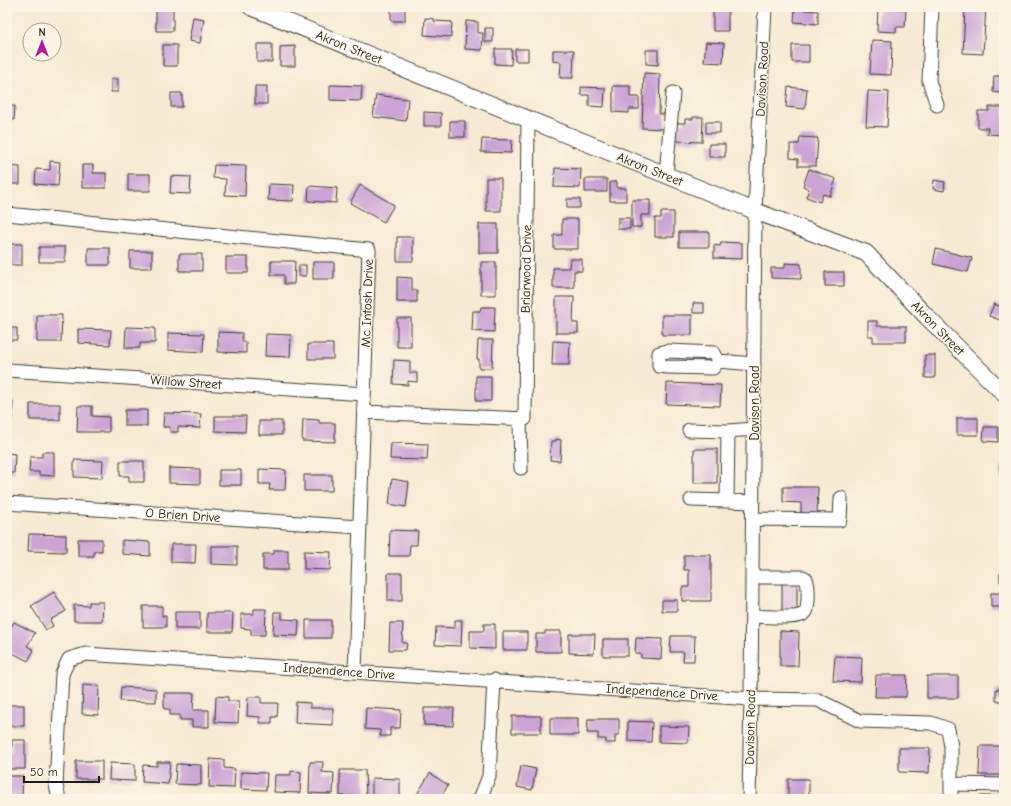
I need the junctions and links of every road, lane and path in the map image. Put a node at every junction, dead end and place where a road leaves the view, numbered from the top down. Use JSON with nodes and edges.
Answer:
{"nodes":[{"id":1,"x":251,"y":7,"type":"edge"},
{"id":2,"x":765,"y":7,"type":"edge"},
{"id":3,"x":932,"y":7,"type":"edge"},
{"id":4,"x":673,"y":93,"type":"dead end"},
{"id":5,"x":937,"y":105,"type":"dead end"},
{"id":6,"x":528,"y":119,"type":"junction"},
{"id":7,"x":666,"y":175,"type":"junction"},
{"id":8,"x":755,"y":211,"type":"junction"},
{"id":9,"x":7,"y":214,"type":"edge"},
{"id":10,"x":718,"y":361,"type":"dead end"},
{"id":11,"x":754,"y":364,"type":"junction"},
{"id":12,"x":7,"y":370,"type":"edge"},
{"id":13,"x":364,"y":394,"type":"junction"},
{"id":14,"x":1004,"y":394,"type":"edge"},
{"id":15,"x":364,"y":412,"type":"junction"},
{"id":16,"x":523,"y":419,"type":"junction"},
{"id":17,"x":754,"y":429,"type":"junction"},
{"id":18,"x":689,"y":430,"type":"dead end"},
{"id":19,"x":728,"y":430,"type":"junction"},
{"id":20,"x":521,"y":468,"type":"dead end"},
{"id":21,"x":841,"y":498,"type":"dead end"},
{"id":22,"x":691,"y":500,"type":"dead end"},
{"id":23,"x":727,"y":501,"type":"junction"},
{"id":24,"x":753,"y":502,"type":"junction"},
{"id":25,"x":7,"y":503,"type":"edge"},
{"id":26,"x":753,"y":519,"type":"junction"},
{"id":27,"x":360,"y":527,"type":"junction"},
{"id":28,"x":752,"y":577,"type":"junction"},
{"id":29,"x":752,"y":616,"type":"junction"},
{"id":30,"x":355,"y":672,"type":"junction"},
{"id":31,"x":494,"y":680,"type":"junction"},
{"id":32,"x":751,"y":699,"type":"junction"},
{"id":33,"x":951,"y":784,"type":"junction"},
{"id":34,"x":1004,"y":785,"type":"edge"},
{"id":35,"x":59,"y":799,"type":"edge"},
{"id":36,"x":480,"y":799,"type":"edge"},
{"id":37,"x":749,"y":799,"type":"edge"},
{"id":38,"x":950,"y":799,"type":"edge"}],
"edges":[{"from":1,"to":6,"type":"main road","name":"Akron Street"},
{"from":2,"to":8,"type":"street","name":"Davison Road"},
{"from":3,"to":5,"type":"street"},
{"from":4,"to":7,"type":"street"},
{"from":6,"to":7,"type":"main road","name":"Akron Street"},
{"from":6,"to":16,"type":"street","name":"Briarwood Drive"},
{"from":7,"to":8,"type":"main road","name":"Akron Street"},
{"from":8,"to":11,"type":"street","name":"Davison Road"},
{"from":8,"to":14,"type":"main road","name":"Akron Street"},
{"from":9,"to":13,"type":"street","name":"Mc Intosh Drive"},
{"from":10,"to":11,"type":"street"},
{"from":11,"to":17,"type":"street","name":"Davison Road"},
{"from":12,"to":13,"type":"street","name":"Willow Street"},
{"from":13,"to":15,"type":"street","name":"Mc Intosh Drive"},
{"from":15,"to":16,"type":"street"},
{"from":15,"to":27,"type":"street","name":"Mc Intosh Drive"},
{"from":16,"to":20,"type":"street","name":"Briarwood Drive"},
{"from":17,"to":19,"type":"street"},
{"from":17,"to":24,"type":"street","name":"Davison Road"},
{"from":18,"to":19,"type":"street"},
{"from":19,"to":23,"type":"street"},
{"from":21,"to":26,"type":"street"},
{"from":22,"to":23,"type":"street"},
{"from":23,"to":24,"type":"street"},
{"from":24,"to":26,"type":"street","name":"Davison Road"},
{"from":25,"to":27,"type":"street","name":"O Brien Drive"},
{"from":26,"to":28,"type":"street","name":"Davison Road"},
{"from":27,"to":30,"type":"street","name":"Mc Intosh Drive"},
{"from":28,"to":29,"type":"street","name":"Davison Road"},
{"from":28,"to":29,"type":"street"},
{"from":29,"to":32,"type":"street","name":"Davison Road"},
{"from":30,"to":31,"type":"street","name":"Independence Drive"},
{"from":30,"to":35,"type":"street","name":"Independence Drive"},
{"from":31,"to":32,"type":"street","name":"Independence Drive"},
{"from":31,"to":36,"type":"street"},
{"from":32,"to":33,"type":"street","name":"Independence Drive"},
{"from":32,"to":37,"type":"street","name":"Davison Road"},
{"from":33,"to":34,"type":"street"},
{"from":33,"to":38,"type":"street"}]}
